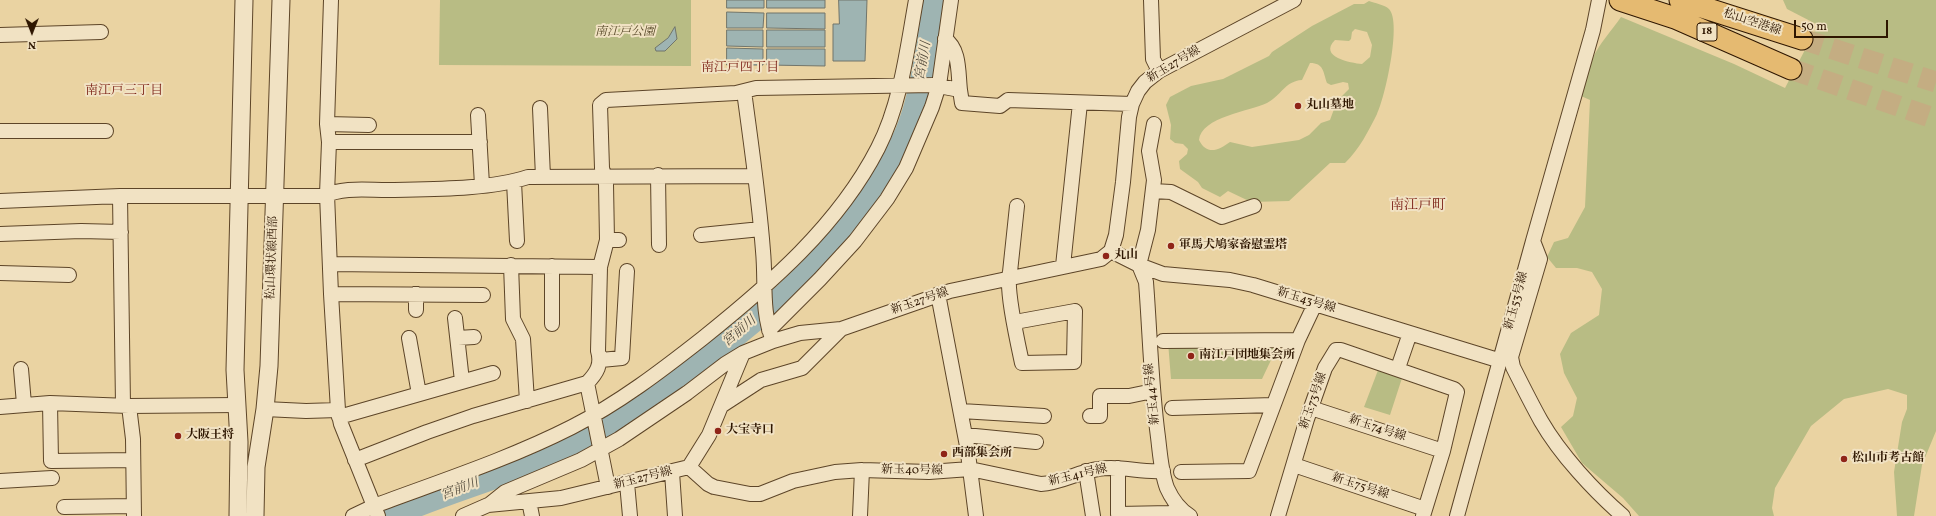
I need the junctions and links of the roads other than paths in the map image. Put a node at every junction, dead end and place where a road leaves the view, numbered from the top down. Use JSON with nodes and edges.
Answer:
{"nodes":[{"id":1,"x":244,"y":0,"type":"edge"},
{"id":2,"x":281,"y":0,"type":"edge"},
{"id":3,"x":331,"y":0,"type":"edge"},
{"id":4,"x":916,"y":0,"type":"edge"},
{"id":5,"x":951,"y":0,"type":"edge"},
{"id":6,"x":1150,"y":0,"type":"edge"},
{"id":7,"x":1294,"y":0,"type":"edge"},
{"id":8,"x":1599,"y":0,"type":"edge"},
{"id":9,"x":1620,"y":0,"type":"edge"},
{"id":10,"x":1680,"y":0,"type":"edge"},
{"id":11,"x":101,"y":32,"type":"dead end"},
{"id":12,"x":0,"y":35,"type":"edge"},
{"id":13,"x":945,"y":39,"type":"junction"},
{"id":14,"x":1802,"y":39,"type":"tunnel mouth"},
{"id":15,"x":1792,"y":69,"type":"tunnel mouth"},
{"id":16,"x":1159,"y":71,"type":"junction"},
{"id":17,"x":905,"y":85,"type":"junction"},
{"id":18,"x":936,"y":85,"type":"junction"},
{"id":19,"x":960,"y":90,"type":"junction"},
{"id":20,"x":744,"y":91,"type":"junction"},
{"id":21,"x":1080,"y":103,"type":"junction"},
{"id":22,"x":1132,"y":104,"type":"junction"},
{"id":23,"x":540,"y":108,"type":"dead end"},
{"id":24,"x":478,"y":115,"type":"dead end"},
{"id":25,"x":326,"y":124,"type":"junction"},
{"id":26,"x":1154,"y":124,"type":"dead end"},
{"id":27,"x":369,"y":125,"type":"dead end"},
{"id":28,"x":0,"y":131,"type":"edge"},
{"id":29,"x":106,"y":131,"type":"dead end"},
{"id":30,"x":329,"y":142,"type":"junction"},
{"id":31,"x":480,"y":142,"type":"junction"},
{"id":32,"x":658,"y":175,"type":"junction"},
{"id":33,"x":755,"y":176,"type":"junction"},
{"id":34,"x":543,"y":177,"type":"junction"},
{"id":35,"x":604,"y":177,"type":"junction"},
{"id":36,"x":514,"y":182,"type":"junction"},
{"id":37,"x":482,"y":185,"type":"junction"},
{"id":38,"x":1153,"y":190,"type":"junction"},
{"id":39,"x":327,"y":194,"type":"junction"},
{"id":40,"x":120,"y":196,"type":"junction"},
{"id":41,"x":240,"y":196,"type":"junction"},
{"id":42,"x":274,"y":196,"type":"junction"},
{"id":43,"x":0,"y":200,"type":"edge"},
{"id":44,"x":1017,"y":206,"type":"dead end"},
{"id":45,"x":1254,"y":206,"type":"dead end"},
{"id":46,"x":762,"y":229,"type":"junction"},
{"id":47,"x":121,"y":232,"type":"junction"},
{"id":48,"x":0,"y":234,"type":"edge"},
{"id":49,"x":701,"y":234,"type":"dead end"},
{"id":50,"x":517,"y":241,"type":"dead end"},
{"id":51,"x":1533,"y":241,"type":"junction"},
{"id":52,"x":659,"y":245,"type":"dead end"},
{"id":53,"x":1112,"y":251,"type":"junction"},
{"id":54,"x":330,"y":264,"type":"junction"},
{"id":55,"x":511,"y":265,"type":"junction"},
{"id":56,"x":1139,"y":265,"type":"junction"},
{"id":57,"x":552,"y":266,"type":"junction"},
{"id":58,"x":1063,"y":266,"type":"junction"},
{"id":59,"x":600,"y":267,"type":"junction"},
{"id":60,"x":627,"y":271,"type":"dead end"},
{"id":61,"x":0,"y":273,"type":"edge"},
{"id":62,"x":69,"y":275,"type":"dead end"},
{"id":63,"x":1008,"y":279,"type":"junction"},
{"id":64,"x":763,"y":292,"type":"junction"},
{"id":65,"x":331,"y":294,"type":"junction"},
{"id":66,"x":416,"y":294,"type":"junction"},
{"id":67,"x":938,"y":294,"type":"junction"},
{"id":68,"x":483,"y":295,"type":"dead end"},
{"id":69,"x":1315,"y":304,"type":"junction"},
{"id":70,"x":416,"y":310,"type":"dead end"},
{"id":71,"x":455,"y":318,"type":"dead end"},
{"id":72,"x":1015,"y":322,"type":"junction"},
{"id":73,"x":552,"y":324,"type":"dead end"},
{"id":74,"x":841,"y":330,"type":"junction"},
{"id":75,"x":1410,"y":333,"type":"junction"},
{"id":76,"x":771,"y":335,"type":"junction"},
{"id":77,"x":474,"y":337,"type":"dead end"},
{"id":78,"x":409,"y":338,"type":"dead end"},
{"id":79,"x":458,"y":338,"type":"junction"},
{"id":80,"x":1298,"y":340,"type":"junction"},
{"id":81,"x":1163,"y":341,"type":"dead end"},
{"id":82,"x":743,"y":354,"type":"junction"},
{"id":83,"x":601,"y":360,"type":"junction"},
{"id":84,"x":1501,"y":361,"type":"junction"},
{"id":85,"x":21,"y":368,"type":"dead end"},
{"id":86,"x":1398,"y":368,"type":"junction"},
{"id":87,"x":493,"y":373,"type":"dead end"},
{"id":88,"x":462,"y":381,"type":"junction"},
{"id":89,"x":587,"y":383,"type":"junction"},
{"id":90,"x":1153,"y":391,"type":"junction"},
{"id":91,"x":419,"y":394,"type":"junction"},
{"id":92,"x":527,"y":401,"type":"junction"},
{"id":93,"x":50,"y":403,"type":"junction"},
{"id":94,"x":24,"y":404,"type":"junction"},
{"id":95,"x":237,"y":405,"type":"junction"},
{"id":96,"x":1273,"y":405,"type":"junction"},
{"id":97,"x":126,"y":406,"type":"junction"},
{"id":98,"x":721,"y":406,"type":"junction"},
{"id":99,"x":0,"y":407,"type":"edge"},
{"id":100,"x":1172,"y":408,"type":"dead end"},
{"id":101,"x":1311,"y":408,"type":"junction"},
{"id":102,"x":265,"y":409,"type":"junction"},
{"id":103,"x":961,"y":412,"type":"junction"},
{"id":104,"x":338,"y":413,"type":"junction"},
{"id":105,"x":595,"y":416,"type":"junction"},
{"id":106,"x":1044,"y":416,"type":"dead end"},
{"id":107,"x":1090,"y":416,"type":"dead end"},
{"id":108,"x":965,"y":435,"type":"junction"},
{"id":109,"x":1036,"y":442,"type":"dead end"},
{"id":110,"x":601,"y":447,"type":"junction"},
{"id":111,"x":1443,"y":451,"type":"junction"},
{"id":112,"x":133,"y":460,"type":"junction"},
{"id":113,"x":355,"y":460,"type":"junction"},
{"id":114,"x":1294,"y":465,"type":"junction"},
{"id":115,"x":689,"y":467,"type":"junction"},
{"id":116,"x":1118,"y":468,"type":"junction"},
{"id":117,"x":970,"y":469,"type":"junction"},
{"id":118,"x":862,"y":470,"type":"junction"},
{"id":119,"x":1163,"y":470,"type":"junction"},
{"id":120,"x":1086,"y":471,"type":"junction"},
{"id":121,"x":672,"y":472,"type":"junction"},
{"id":122,"x":1181,"y":472,"type":"dead end"},
{"id":123,"x":52,"y":478,"type":"dead end"},
{"id":124,"x":0,"y":481,"type":"edge"},
{"id":125,"x":627,"y":483,"type":"junction"},
{"id":126,"x":608,"y":488,"type":"junction"},
{"id":127,"x":529,"y":501,"type":"junction"},
{"id":128,"x":488,"y":505,"type":"junction"},
{"id":129,"x":64,"y":507,"type":"dead end"},
{"id":130,"x":134,"y":511,"type":"edge"},
{"id":131,"x":376,"y":511,"type":"edge"},
{"id":132,"x":1184,"y":512,"type":"edge"},
{"id":133,"x":1424,"y":512,"type":"edge"},
{"id":134,"x":238,"y":516,"type":"edge"},
{"id":135,"x":255,"y":516,"type":"edge"},
{"id":136,"x":353,"y":516,"type":"edge"},
{"id":137,"x":463,"y":516,"type":"edge"},
{"id":138,"x":532,"y":516,"type":"edge"},
{"id":139,"x":630,"y":516,"type":"edge"},
{"id":140,"x":675,"y":516,"type":"edge"},
{"id":141,"x":860,"y":516,"type":"edge"},
{"id":142,"x":976,"y":516,"type":"edge"},
{"id":143,"x":1093,"y":516,"type":"edge"},
{"id":144,"x":1278,"y":516,"type":"edge"},
{"id":145,"x":1457,"y":516,"type":"edge"},
{"id":146,"x":1623,"y":516,"type":"edge"}],
"edges":[{"from":1,"to":41,"type":"street"},
{"from":2,"to":42,"type":"street","name":"松山環状線西部"},
{"from":3,"to":25,"type":"street"},
{"from":4,"to":17,"type":"street"},
{"from":5,"to":13,"type":"street"},
{"from":6,"to":16,"type":"street"},
{"from":7,"to":16,"type":"street","name":"新玉27号線"},
{"from":8,"to":51,"type":"street","name":"新玉53号線"},
{"from":9,"to":15,"type":"main road","name":"松山空港線","number":"18"},
{"from":10,"to":14,"type":"main road","name":"松山空港線","number":"18"},
{"from":11,"to":12,"type":"street"},
{"from":13,"to":18,"type":"street"},
{"from":13,"to":19,"type":"street"},
{"from":16,"to":22,"type":"street","name":"新玉27号線"},
{"from":17,"to":18,"type":"street"},
{"from":17,"to":20,"type":"street"},
{"from":17,"to":64,"type":"street"},
{"from":18,"to":19,"type":"street"},
{"from":18,"to":76,"type":"street"},
{"from":19,"to":21,"type":"street"},
{"from":20,"to":33,"type":"street"},
{"from":20,"to":35,"type":"street"},
{"from":21,"to":22,"type":"street"},
{"from":21,"to":58,"type":"street"},
{"from":22,"to":53,"type":"street","name":"新玉27号線"},
{"from":23,"to":34,"type":"street"},
{"from":24,"to":31,"type":"street"},
{"from":25,"to":27,"type":"street"},
{"from":25,"to":30,"type":"street"},
{"from":26,"to":38,"type":"street"},
{"from":28,"to":29,"type":"street"},
{"from":30,"to":31,"type":"street"},
{"from":30,"to":39,"type":"street"},
{"from":31,"to":37,"type":"street"},
{"from":32,"to":33,"type":"street"},
{"from":32,"to":35,"type":"street"},
{"from":32,"to":52,"type":"street"},
{"from":33,"to":46,"type":"street"},
{"from":34,"to":35,"type":"street"},
{"from":34,"to":36,"type":"street"},
{"from":35,"to":59,"type":"street"},
{"from":36,"to":37,"type":"street"},
{"from":36,"to":50,"type":"street"},
{"from":37,"to":39,"type":"street"},
{"from":38,"to":45,"type":"street"},
{"from":38,"to":56,"type":"street"},
{"from":39,"to":42,"type":"street"},
{"from":39,"to":54,"type":"street"},
{"from":40,"to":41,"type":"street"},
{"from":40,"to":43,"type":"street"},
{"from":40,"to":47,"type":"street"},
{"from":41,"to":42,"type":"street"},
{"from":41,"to":95,"type":"street"},
{"from":42,"to":102,"type":"street","name":"松山環状線西部"},
{"from":44,"to":63,"type":"street"},
{"from":46,"to":49,"type":"street"},
{"from":46,"to":64,"type":"street"},
{"from":47,"to":48,"type":"street"},
{"from":47,"to":97,"type":"street"},
{"from":51,"to":84,"type":"street","name":"新玉53号線"},
{"from":51,"to":146,"type":"street"},
{"from":53,"to":56,"type":"street","name":"新玉43号線"},
{"from":53,"to":58,"type":"street","name":"新玉27号線"},
{"from":54,"to":55,"type":"street"},
{"from":54,"to":65,"type":"street"},
{"from":55,"to":57,"type":"street"},
{"from":55,"to":92,"type":"street"},
{"from":56,"to":69,"type":"street","name":"新玉43号線"},
{"from":56,"to":90,"type":"street","name":"新玉44号線"},
{"from":57,"to":59,"type":"street"},
{"from":57,"to":73,"type":"street"},
{"from":58,"to":63,"type":"street","name":"新玉27号線"},
{"from":59,"to":83,"type":"street"},
{"from":60,"to":83,"type":"street"},
{"from":61,"to":62,"type":"street"},
{"from":63,"to":67,"type":"street","name":"新玉27号線"},
{"from":63,"to":72,"type":"street"},
{"from":64,"to":76,"type":"street"},
{"from":64,"to":105,"type":"street"},
{"from":65,"to":66,"type":"street"},
{"from":65,"to":104,"type":"street"},
{"from":66,"to":68,"type":"street"},
{"from":66,"to":70,"type":"street"},
{"from":67,"to":74,"type":"street","name":"新玉27号線"},
{"from":67,"to":103,"type":"street"},
{"from":69,"to":75,"type":"street","name":"新玉43号線"},
{"from":69,"to":80,"type":"street"},
{"from":71,"to":79,"type":"street"},
{"from":72,"to":72,"type":"street"},
{"from":74,"to":76,"type":"street","name":"新玉27号線"},
{"from":74,"to":98,"type":"street"},
{"from":75,"to":84,"type":"street","name":"新玉43号線"},
{"from":75,"to":86,"type":"street"},
{"from":76,"to":82,"type":"street","name":"新玉27号線"},
{"from":77,"to":79,"type":"street"},
{"from":78,"to":91,"type":"street"},
{"from":79,"to":88,"type":"street"},
{"from":80,"to":81,"type":"street"},
{"from":80,"to":96,"type":"street"},
{"from":82,"to":98,"type":"street","name":"新玉27号線"},
{"from":82,"to":110,"type":"street"},
{"from":83,"to":89,"type":"street"},
{"from":84,"to":145,"type":"street","name":"新玉53号線"},
{"from":85,"to":94,"type":"street"},
{"from":86,"to":101,"type":"street","name":"新玉73号線"},
{"from":86,"to":111,"type":"street","name":"新玉73号線"},
{"from":87,"to":88,"type":"street"},
{"from":88,"to":91,"type":"street"},
{"from":89,"to":92,"type":"street"},
{"from":89,"to":105,"type":"street"},
{"from":90,"to":107,"type":"street"},
{"from":90,"to":119,"type":"street","name":"新玉44号線"},
{"from":91,"to":104,"type":"street"},
{"from":92,"to":113,"type":"street"},
{"from":93,"to":94,"type":"street"},
{"from":93,"to":97,"type":"street"},
{"from":93,"to":112,"type":"street"},
{"from":94,"to":99,"type":"street"},
{"from":95,"to":97,"type":"street"},
{"from":95,"to":134,"type":"street"},
{"from":96,"to":100,"type":"street"},
{"from":96,"to":122,"type":"street"},
{"from":97,"to":112,"type":"street"},
{"from":98,"to":115,"type":"street","name":"新玉27号線"},
{"from":101,"to":111,"type":"street","name":"新玉74号線"},
{"from":101,"to":114,"type":"street","name":"新玉73号線"},
{"from":102,"to":104,"type":"street"},
{"from":102,"to":135,"type":"street","name":"松山環状線西部"},
{"from":103,"to":106,"type":"street"},
{"from":103,"to":108,"type":"street"},
{"from":104,"to":113,"type":"street"},
{"from":105,"to":110,"type":"street"},
{"from":105,"to":131,"type":"street"},
{"from":108,"to":109,"type":"street"},
{"from":108,"to":117,"type":"street"},
{"from":110,"to":126,"type":"street"},
{"from":110,"to":128,"type":"street"},
{"from":111,"to":133,"type":"street","name":"新玉73号線"},
{"from":112,"to":130,"type":"street"},
{"from":113,"to":131,"type":"street"},
{"from":114,"to":133,"type":"street","name":"新玉75号線"},
{"from":114,"to":144,"type":"street","name":"新玉73号線"},
{"from":115,"to":118,"type":"street","name":"新玉40号線"},
{"from":115,"to":121,"type":"street","name":"新玉27号線"},
{"from":116,"to":119,"type":"street","name":"新玉41号線"},
{"from":116,"to":120,"type":"street","name":"新玉41号線"},
{"from":116,"to":132,"type":"street"},
{"from":117,"to":118,"type":"street","name":"新玉40号線"},
{"from":117,"to":120,"type":"street","name":"新玉41号線"},
{"from":117,"to":142,"type":"street"},
{"from":118,"to":141,"type":"street"},
{"from":119,"to":132,"type":"street","name":"新玉44号線"},
{"from":120,"to":143,"type":"street"},
{"from":121,"to":125,"type":"street","name":"新玉27号線"},
{"from":121,"to":140,"type":"street"},
{"from":123,"to":124,"type":"street"},
{"from":125,"to":126,"type":"street","name":"新玉27号線"},
{"from":125,"to":139,"type":"street"},
{"from":126,"to":127,"type":"street","name":"新玉27号線"},
{"from":127,"to":128,"type":"street","name":"新玉27号線"},
{"from":127,"to":138,"type":"street"},
{"from":128,"to":137,"type":"street","name":"新玉27号線"},
{"from":129,"to":130,"type":"street"},
{"from":131,"to":136,"type":"street"}]}
